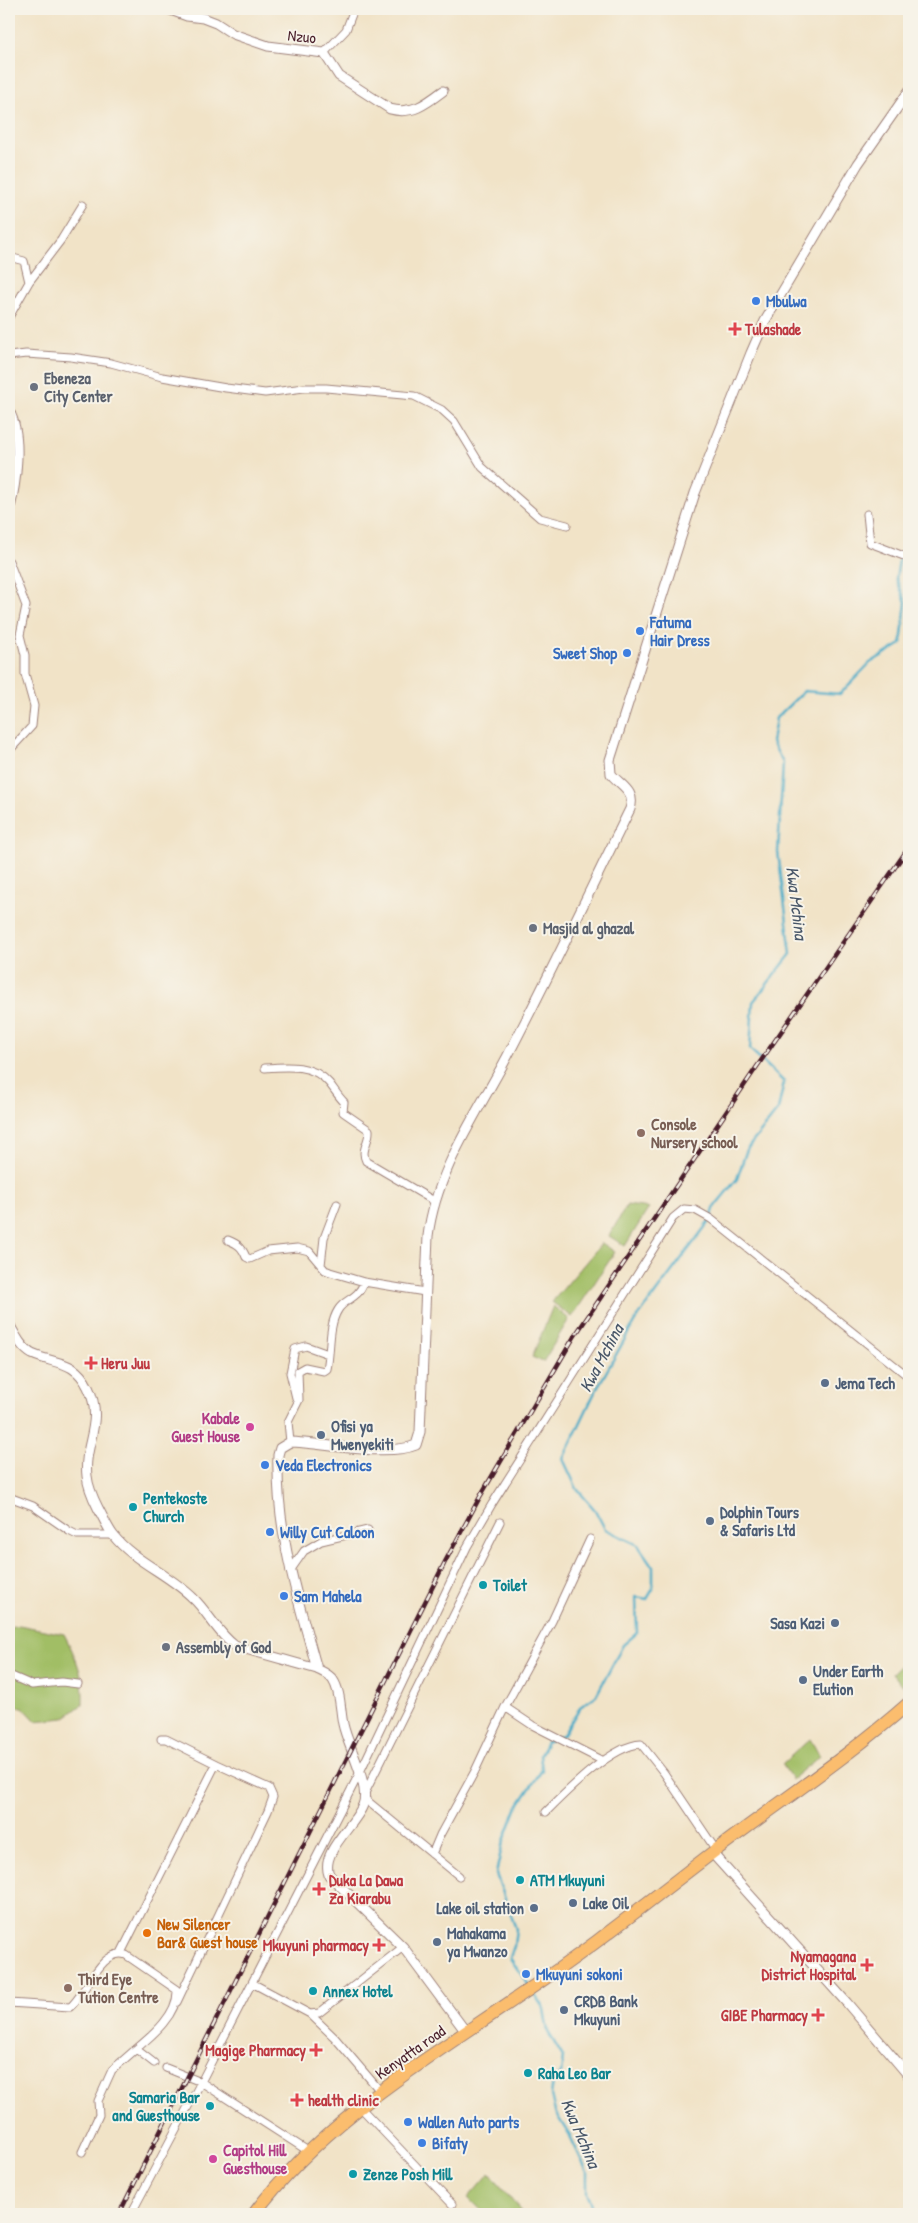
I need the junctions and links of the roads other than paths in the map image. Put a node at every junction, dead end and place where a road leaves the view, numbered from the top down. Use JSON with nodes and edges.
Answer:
{"nodes":[{"id":1,"x":168,"y":9,"type":"edge"},
{"id":2,"x":354,"y":9,"type":"edge"},
{"id":3,"x":324,"y":53,"type":"junction"},
{"id":4,"x":443,"y":90,"type":"dead end"},
{"id":5,"x":909,"y":91,"type":"edge"},
{"id":6,"x":83,"y":204,"type":"dead end"},
{"id":7,"x":9,"y":257,"type":"edge"},
{"id":8,"x":30,"y":282,"type":"junction"},
{"id":9,"x":9,"y":318,"type":"edge"},
{"id":10,"x":9,"y":356,"type":"edge"},
{"id":11,"x":9,"y":411,"type":"edge"},
{"id":12,"x":9,"y":512,"type":"edge"},
{"id":13,"x":867,"y":514,"type":"dead end"},
{"id":14,"x":567,"y":526,"type":"dead end"},
{"id":15,"x":909,"y":558,"type":"edge"},
{"id":16,"x":9,"y":561,"type":"edge"},
{"id":17,"x":9,"y":750,"type":"edge"},
{"id":18,"x":265,"y":1068,"type":"dead end"},
{"id":19,"x":434,"y":1201,"type":"junction"},
{"id":20,"x":337,"y":1204,"type":"dead end"},
{"id":21,"x":228,"y":1240,"type":"dead end"},
{"id":22,"x":321,"y":1265,"type":"junction"},
{"id":23,"x":364,"y":1282,"type":"junction"},
{"id":24,"x":425,"y":1292,"type":"junction"},
{"id":25,"x":9,"y":1324,"type":"edge"},
{"id":26,"x":328,"y":1354,"type":"junction"},
{"id":27,"x":909,"y":1377,"type":"edge"},
{"id":28,"x":297,"y":1404,"type":"junction"},
{"id":29,"x":290,"y":1442,"type":"junction"},
{"id":30,"x":9,"y":1497,"type":"edge"},
{"id":31,"x":500,"y":1522,"type":"dead end"},
{"id":32,"x":368,"y":1530,"type":"dead end"},
{"id":33,"x":113,"y":1535,"type":"junction"},
{"id":34,"x":590,"y":1539,"type":"dead end"},
{"id":35,"x":289,"y":1571,"type":"junction"},
{"id":36,"x":318,"y":1669,"type":"junction"},
{"id":37,"x":9,"y":1675,"type":"edge"},
{"id":38,"x":78,"y":1684,"type":"dead end"},
{"id":39,"x":505,"y":1707,"type":"junction"},
{"id":40,"x":908,"y":1707,"type":"edge"},
{"id":41,"x":161,"y":1739,"type":"dead end"},
{"id":42,"x":603,"y":1761,"type":"junction"},
{"id":43,"x":216,"y":1764,"type":"junction"},
{"id":44,"x":359,"y":1774,"type":"junction"},
{"id":45,"x":365,"y":1796,"type":"junction"},
{"id":46,"x":546,"y":1812,"type":"dead end"},
{"id":47,"x":714,"y":1852,"type":"junction"},
{"id":48,"x":432,"y":1854,"type":"junction"},
{"id":49,"x":459,"y":1876,"type":"dead end"},
{"id":50,"x":403,"y":1947,"type":"junction"},
{"id":51,"x":121,"y":1953,"type":"junction"},
{"id":52,"x":252,"y":1983,"type":"junction"},
{"id":53,"x":177,"y":2002,"type":"junction"},
{"id":54,"x":9,"y":2003,"type":"edge"},
{"id":55,"x":310,"y":2014,"type":"junction"},
{"id":56,"x":466,"y":2032,"type":"junction"},
{"id":57,"x":136,"y":2050,"type":"junction"},
{"id":58,"x":154,"y":2063,"type":"dead end"},
{"id":59,"x":166,"y":2068,"type":"dead end"},
{"id":60,"x":909,"y":2076,"type":"edge"},
{"id":61,"x":201,"y":2082,"type":"junction"},
{"id":62,"x":381,"y":2092,"type":"junction"},
{"id":63,"x":361,"y":2108,"type":"junction"},
{"id":64,"x":308,"y":2151,"type":"junction"},
{"id":65,"x":82,"y":2152,"type":"dead end"},
{"id":66,"x":452,"y":2204,"type":"dead end"},
{"id":67,"x":131,"y":2214,"type":"edge"},
{"id":68,"x":254,"y":2214,"type":"edge"}],
"edges":[{"from":1,"to":3,"type":"street","name":"Nzuo"},
{"from":2,"to":3,"type":"street"},
{"from":3,"to":4,"type":"street","name":"Nzuo"},
{"from":5,"to":19,"type":"street"},
{"from":6,"to":8,"type":"street"},
{"from":7,"to":8,"type":"street"},
{"from":8,"to":9,"type":"street"},
{"from":10,"to":14,"type":"street"},
{"from":11,"to":12,"type":"street"},
{"from":13,"to":15,"type":"street"},
{"from":16,"to":17,"type":"street"},
{"from":18,"to":19,"type":"street"},
{"from":19,"to":24,"type":"street"},
{"from":20,"to":22,"type":"street"},
{"from":21,"to":22,"type":"street"},
{"from":22,"to":23,"type":"street"},
{"from":23,"to":24,"type":"street"},
{"from":23,"to":26,"type":"street"},
{"from":24,"to":29,"type":"street"},
{"from":25,"to":33,"type":"street"},
{"from":26,"to":28,"type":"street"},
{"from":26,"to":28,"type":"street"},
{"from":27,"to":44,"type":"street"},
{"from":28,"to":29,"type":"street"},
{"from":29,"to":35,"type":"street"},
{"from":30,"to":33,"type":"street"},
{"from":31,"to":45,"type":"street"},
{"from":32,"to":35,"type":"street"},
{"from":33,"to":36,"type":"street"},
{"from":34,"to":39,"type":"street"},
{"from":35,"to":36,"type":"street"},
{"from":36,"to":44,"type":"street"},
{"from":37,"to":38,"type":"street"},
{"from":39,"to":42,"type":"street"},
{"from":39,"to":48,"type":"street"},
{"from":40,"to":47,"type":"highway","name":"Kenyatta road"},
{"from":41,"to":43,"type":"street"},
{"from":42,"to":46,"type":"street"},
{"from":42,"to":47,"type":"street"},
{"from":43,"to":51,"type":"street"},
{"from":43,"to":53,"type":"street"},
{"from":44,"to":45,"type":"street"},
{"from":44,"to":52,"type":"street"},
{"from":45,"to":48,"type":"street"},
{"from":45,"to":50,"type":"street"},
{"from":47,"to":56,"type":"highway","name":"Kenyatta road"},
{"from":47,"to":60,"type":"street"},
{"from":48,"to":49,"type":"street"},
{"from":50,"to":55,"type":"street"},
{"from":50,"to":56,"type":"street"},
{"from":51,"to":53,"type":"street"},
{"from":51,"to":54,"type":"street"},
{"from":52,"to":55,"type":"street"},
{"from":52,"to":61,"type":"street"},
{"from":53,"to":57,"type":"street"},
{"from":55,"to":62,"type":"street"},
{"from":56,"to":62,"type":"highway","name":"Kenyatta road"},
{"from":57,"to":58,"type":"street"},
{"from":57,"to":65,"type":"street"},
{"from":59,"to":61,"type":"street"},
{"from":61,"to":64,"type":"street"},
{"from":61,"to":67,"type":"street"},
{"from":62,"to":63,"type":"highway","name":"Kenyatta road"},
{"from":63,"to":64,"type":"highway","name":"Kenyatta road"},
{"from":63,"to":66,"type":"street"},
{"from":64,"to":68,"type":"highway","name":"Kenyatta road"}]}
